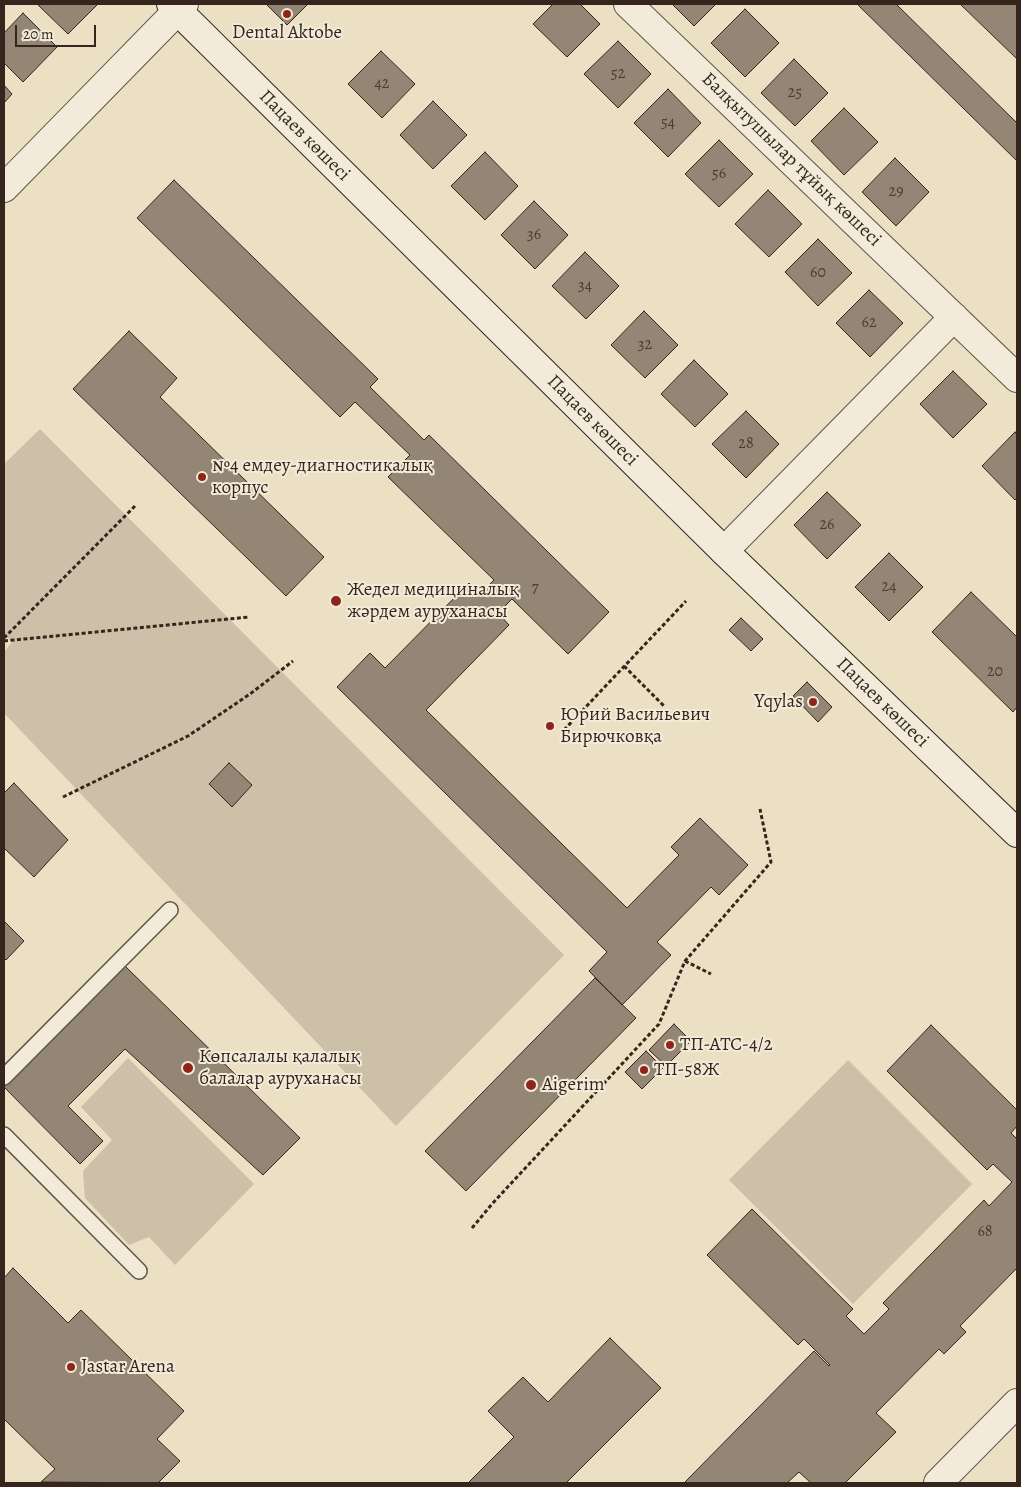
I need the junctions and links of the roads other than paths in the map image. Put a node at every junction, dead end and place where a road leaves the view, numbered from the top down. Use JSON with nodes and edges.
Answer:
{"nodes":[{"id":1,"x":628,"y":4,"type":"edge"},
{"id":2,"x":177,"y":6,"type":"edge"},
{"id":3,"x":4,"y":188,"type":"edge"},
{"id":4,"x":954,"y":317,"type":"junction"},
{"id":5,"x":1017,"y":378,"type":"edge"},
{"id":6,"x":724,"y":551,"type":"junction"},
{"id":7,"x":1017,"y":833,"type":"edge"},
{"id":8,"x":170,"y":910,"type":"dead end"},
{"id":9,"x":4,"y":1077,"type":"edge"},
{"id":10,"x":4,"y":1135,"type":"edge"},
{"id":11,"x":139,"y":1271,"type":"dead end"},
{"id":12,"x":1017,"y":1403,"type":"edge"},
{"id":13,"x":938,"y":1483,"type":"edge"}],
"edges":[{"from":1,"to":4,"type":"street","name":"Балқытушылар тұйық көшесі"},
{"from":2,"to":3,"type":"street"},
{"from":2,"to":6,"type":"street","name":"Пацаев көшесі"},
{"from":4,"to":5,"type":"street","name":"Балқытушылар тұйық көшесі"},
{"from":4,"to":6,"type":"street"},
{"from":6,"to":7,"type":"street","name":"Пацаев көшесі"},
{"from":8,"to":9,"type":"lane"},
{"from":10,"to":11,"type":"lane"},
{"from":12,"to":13,"type":"street"}]}
